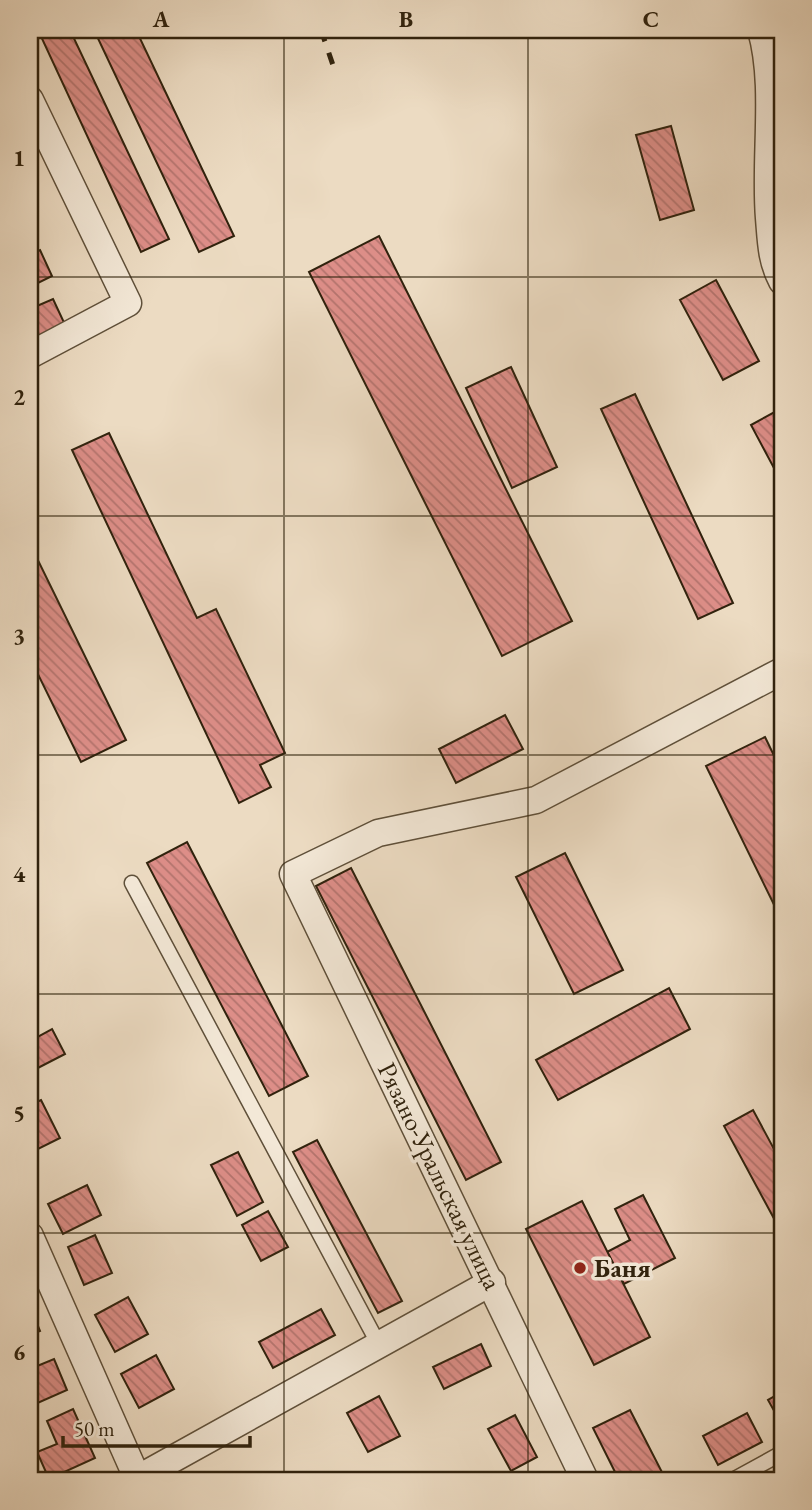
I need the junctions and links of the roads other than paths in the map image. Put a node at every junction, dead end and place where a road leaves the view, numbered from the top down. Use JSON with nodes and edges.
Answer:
{"nodes":[{"id":1,"x":761,"y":30,"type":"edge"},
{"id":2,"x":30,"y":100,"type":"edge"},
{"id":3,"x":782,"y":281,"type":"edge"},
{"id":4,"x":30,"y":355,"type":"edge"},
{"id":5,"x":782,"y":671,"type":"edge"},
{"id":6,"x":132,"y":883,"type":"dead end"},
{"id":7,"x":30,"y":1236,"type":"edge"},
{"id":8,"x":492,"y":1282,"type":"junction"},
{"id":9,"x":379,"y":1345,"type":"junction"},
{"id":10,"x":782,"y":1453,"type":"edge"},
{"id":11,"x":137,"y":1480,"type":"edge"},
{"id":12,"x":585,"y":1480,"type":"edge"},
{"id":13,"x":733,"y":1480,"type":"edge"}],
"edges":[{"from":1,"to":3,"type":"street"},
{"from":2,"to":4,"type":"street"},
{"from":5,"to":8,"type":"street","name":"Рязано-Уральская улица"},
{"from":6,"to":9,"type":"lane"},
{"from":7,"to":11,"type":"street"},
{"from":8,"to":9,"type":"street"},
{"from":8,"to":12,"type":"street","name":"Рязано-Уральская улица"},
{"from":9,"to":11,"type":"street"},
{"from":10,"to":13,"type":"lane"}]}
